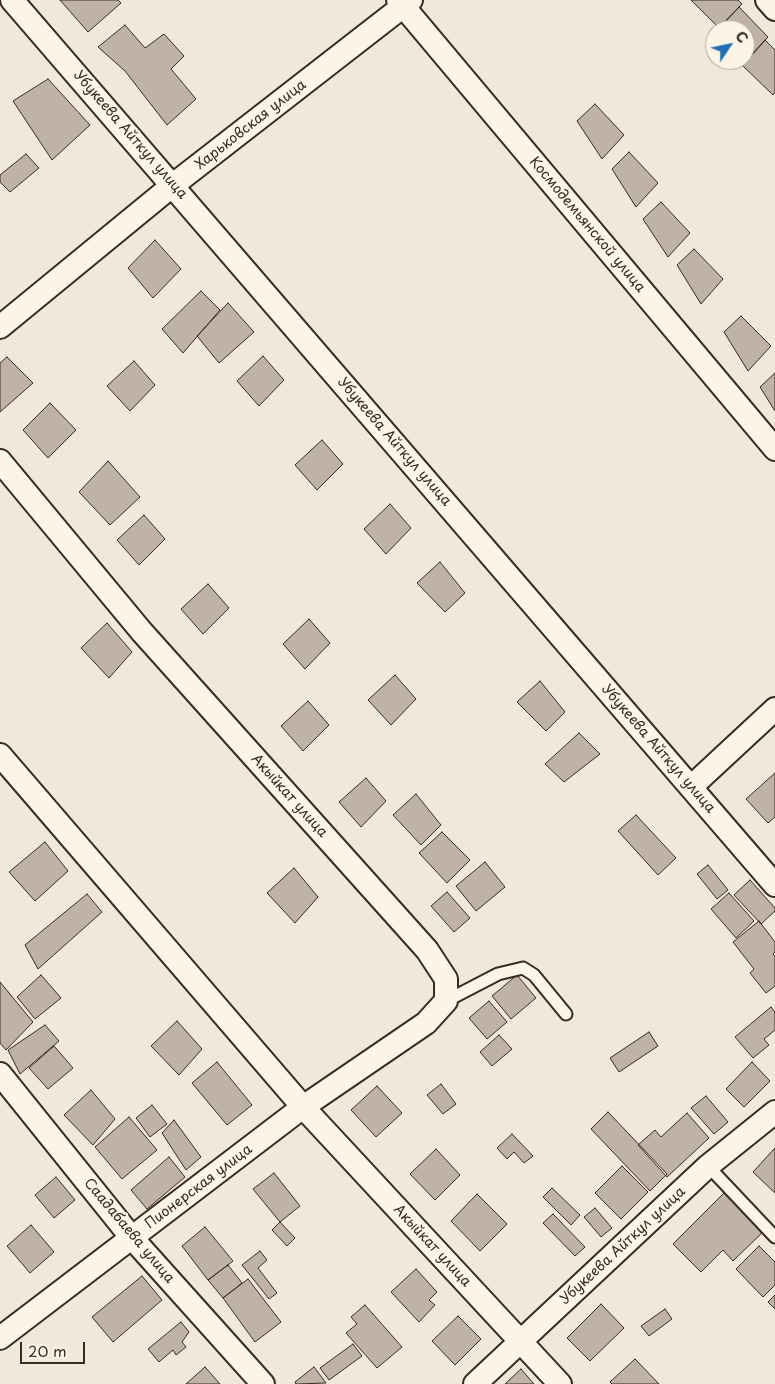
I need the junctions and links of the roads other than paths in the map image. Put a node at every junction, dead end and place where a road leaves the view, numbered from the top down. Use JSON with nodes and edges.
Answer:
{"nodes":[{"id":1,"x":12,"y":0,"type":"edge"},
{"id":2,"x":767,"y":0,"type":"edge"},
{"id":3,"x":404,"y":2,"type":"edge"},
{"id":4,"x":775,"y":9,"type":"edge"},
{"id":5,"x":173,"y":185,"type":"junction"},
{"id":6,"x":0,"y":328,"type":"edge"},
{"id":7,"x":775,"y":449,"type":"edge"},
{"id":8,"x":0,"y":461,"type":"edge"},
{"id":9,"x":775,"y":710,"type":"edge"},
{"id":10,"x":0,"y":755,"type":"edge"},
{"id":11,"x":691,"y":787,"type":"junction"},
{"id":12,"x":775,"y":885,"type":"edge"},
{"id":13,"x":446,"y":1001,"type":"junction"},
{"id":14,"x":566,"y":1014,"type":"dead end"},
{"id":15,"x":0,"y":1074,"type":"edge"},
{"id":16,"x":303,"y":1107,"type":"junction"},
{"id":17,"x":775,"y":1112,"type":"edge"},
{"id":18,"x":708,"y":1166,"type":"junction"},
{"id":19,"x":775,"y":1237,"type":"edge"},
{"id":20,"x":132,"y":1238,"type":"junction"},
{"id":21,"x":0,"y":1338,"type":"edge"},
{"id":22,"x":522,"y":1342,"type":"junction"},
{"id":23,"x":263,"y":1384,"type":"edge"},
{"id":24,"x":476,"y":1384,"type":"edge"},
{"id":25,"x":560,"y":1384,"type":"edge"}],
"edges":[{"from":1,"to":5,"type":"street","name":"Убукеева Айткул улица"},
{"from":2,"to":4,"type":"street"},
{"from":3,"to":5,"type":"street","name":"Харьковская улица"},
{"from":3,"to":7,"type":"street","name":"Космодемьянской улица"},
{"from":5,"to":6,"type":"street","name":"Харьковская улица"},
{"from":5,"to":11,"type":"street","name":"Убукеева Айткул улица"},
{"from":8,"to":13,"type":"street","name":"Акыйкат улица"},
{"from":9,"to":11,"type":"street"},
{"from":10,"to":16,"type":"street","name":"Акыйкат улица"},
{"from":11,"to":12,"type":"street","name":"Убукеева Айткул улица"},
{"from":13,"to":14,"type":"lane"},
{"from":13,"to":16,"type":"street"},
{"from":15,"to":20,"type":"street","name":"Саадабаева улица"},
{"from":16,"to":20,"type":"street","name":"Пионерская улица"},
{"from":16,"to":22,"type":"street","name":"Акыйкат улица"},
{"from":17,"to":18,"type":"street","name":"Убукеева Айткул улица"},
{"from":18,"to":19,"type":"lane"},
{"from":18,"to":22,"type":"street","name":"Убукеева Айткул улица"},
{"from":20,"to":21,"type":"street","name":"Пионерская улица"},
{"from":20,"to":23,"type":"street","name":"Саадабаева улица"},
{"from":22,"to":24,"type":"street","name":"Убукеева Айткул улица"},
{"from":22,"to":25,"type":"street","name":"Акыйкат улица"}]}
